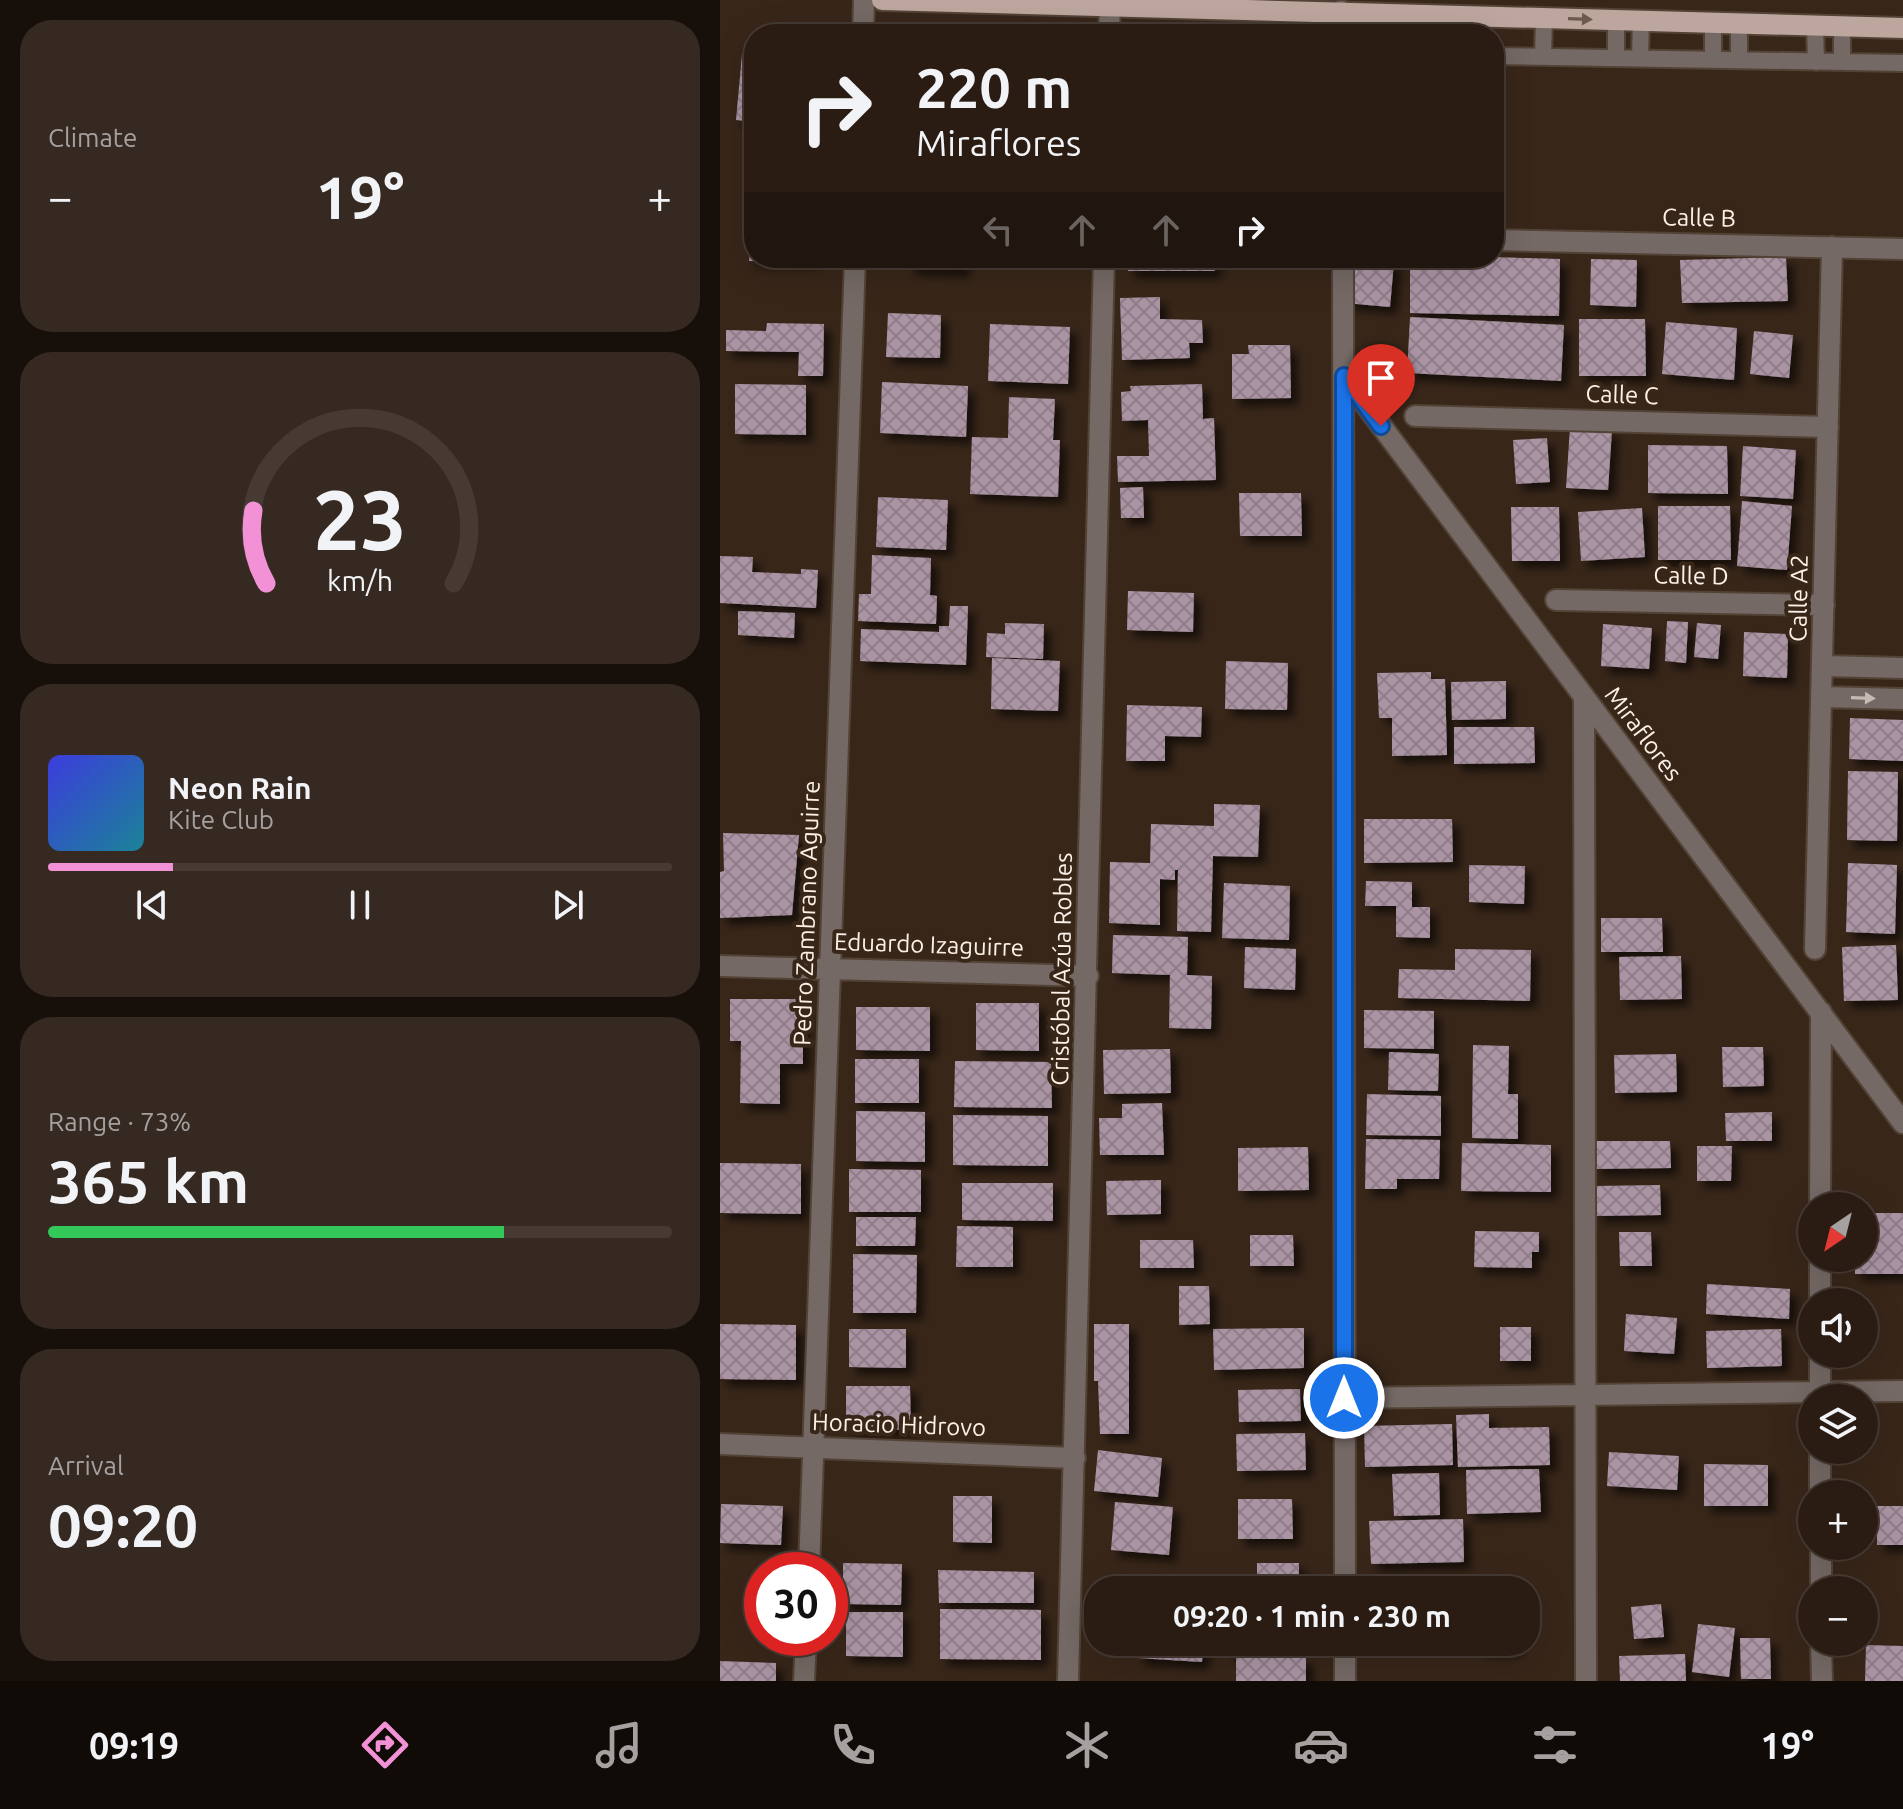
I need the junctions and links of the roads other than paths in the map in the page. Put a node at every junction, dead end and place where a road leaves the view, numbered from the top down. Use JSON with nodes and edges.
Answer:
{"nodes":[{"id":1,"x":864,"y":0,"type":"edge"},
{"id":2,"x":882,"y":0,"type":"edge"},
{"id":3,"x":1110,"y":2,"type":"edge"},
{"id":4,"x":1341,"y":11,"type":"junction"},
{"id":5,"x":1366,"y":12,"type":"junction"},
{"id":6,"x":1544,"y":18,"type":"junction"},
{"id":7,"x":1616,"y":20,"type":"junction"},
{"id":8,"x":1641,"y":20,"type":"junction"},
{"id":9,"x":1713,"y":22,"type":"junction"},
{"id":10,"x":1739,"y":22,"type":"junction"},
{"id":11,"x":863,"y":24,"type":"edge"},
{"id":12,"x":1109,"y":24,"type":"edge"},
{"id":13,"x":1341,"y":24,"type":"edge"},
{"id":14,"x":1365,"y":24,"type":"edge"},
{"id":15,"x":1416,"y":24,"type":"edge"},
{"id":16,"x":1442,"y":24,"type":"edge"},
{"id":17,"x":1815,"y":25,"type":"junction"},
{"id":18,"x":1842,"y":26,"type":"junction"},
{"id":19,"x":1903,"y":28,"type":"edge"},
{"id":20,"x":1504,"y":56,"type":"edge"},
{"id":21,"x":1543,"y":56,"type":"junction"},
{"id":22,"x":1616,"y":58,"type":"junction"},
{"id":23,"x":1640,"y":58,"type":"junction"},
{"id":24,"x":1713,"y":60,"type":"junction"},
{"id":25,"x":1739,"y":60,"type":"junction"},
{"id":26,"x":1816,"y":62,"type":"junction"},
{"id":27,"x":1842,"y":62,"type":"junction"},
{"id":28,"x":1903,"y":63,"type":"edge"},
{"id":29,"x":1504,"y":240,"type":"edge"},
{"id":30,"x":1832,"y":247,"type":"junction"},
{"id":31,"x":1903,"y":249,"type":"edge"},
{"id":32,"x":855,"y":268,"type":"edge"},
{"id":33,"x":1104,"y":268,"type":"edge"},
{"id":34,"x":1343,"y":268,"type":"edge"},
{"id":35,"x":1344,"y":376,"type":"junction"},
{"id":36,"x":1415,"y":416,"type":"dead end"},
{"id":37,"x":1828,"y":427,"type":"junction"},
{"id":38,"x":1556,"y":600,"type":"dead end"},
{"id":39,"x":1824,"y":605,"type":"junction"},
{"id":40,"x":1824,"y":666,"type":"junction"},
{"id":41,"x":1903,"y":668,"type":"edge"},
{"id":42,"x":1823,"y":697,"type":"junction"},
{"id":43,"x":1584,"y":699,"type":"junction"},
{"id":44,"x":1903,"y":699,"type":"edge"},
{"id":45,"x":1815,"y":949,"type":"dead end"},
{"id":46,"x":720,"y":966,"type":"edge"},
{"id":47,"x":831,"y":969,"type":"junction"},
{"id":48,"x":1088,"y":976,"type":"junction"},
{"id":49,"x":1821,"y":1012,"type":"junction"},
{"id":50,"x":1903,"y":1123,"type":"edge"},
{"id":51,"x":1820,"y":1192,"type":"edge"},
{"id":52,"x":1903,"y":1391,"type":"edge"},
{"id":53,"x":1878,"y":1393,"type":"edge"},
{"id":54,"x":1586,"y":1395,"type":"junction"},
{"id":55,"x":1798,"y":1396,"type":"edge"},
{"id":56,"x":1344,"y":1398,"type":"junction"},
{"id":57,"x":720,"y":1444,"type":"edge"},
{"id":58,"x":813,"y":1447,"type":"junction"},
{"id":59,"x":1075,"y":1458,"type":"junction"},
{"id":60,"x":810,"y":1552,"type":"edge"},
{"id":61,"x":1345,"y":1576,"type":"edge"},
{"id":62,"x":805,"y":1656,"type":"edge"},
{"id":63,"x":1345,"y":1656,"type":"edge"},
{"id":64,"x":1821,"y":1656,"type":"edge"},
{"id":65,"x":804,"y":1681,"type":"edge"},
{"id":66,"x":1068,"y":1681,"type":"edge"},
{"id":67,"x":1345,"y":1681,"type":"edge"},
{"id":68,"x":1586,"y":1681,"type":"edge"},
{"id":69,"x":1822,"y":1681,"type":"edge"}],
"edges":[{"from":1,"to":11,"type":"street"},
{"from":2,"to":3,"type":"main road"},
{"from":3,"to":4,"type":"main road"},
{"from":3,"to":12,"type":"street"},
{"from":4,"to":5,"type":"main road"},
{"from":4,"to":13,"type":"street"},
{"from":5,"to":14,"type":"lane"},
{"from":5,"to":15,"type":"main road"},
{"from":6,"to":7,"type":"main road","one_way":true},
{"from":6,"to":16,"type":"main road"},
{"from":6,"to":21,"type":"lane"},
{"from":7,"to":8,"type":"main road"},
{"from":7,"to":22,"type":"lane"},
{"from":8,"to":9,"type":"main road"},
{"from":8,"to":23,"type":"lane"},
{"from":9,"to":10,"type":"main road"},
{"from":9,"to":24,"type":"lane"},
{"from":10,"to":17,"type":"main road"},
{"from":10,"to":25,"type":"lane"},
{"from":15,"to":16,"type":"main road"},
{"from":17,"to":18,"type":"main road"},
{"from":17,"to":26,"type":"lane"},
{"from":18,"to":19,"type":"main road"},
{"from":18,"to":27,"type":"lane"},
{"from":20,"to":21,"type":"lane"},
{"from":21,"to":22,"type":"lane"},
{"from":22,"to":23,"type":"lane"},
{"from":23,"to":24,"type":"lane"},
{"from":24,"to":25,"type":"lane"},
{"from":25,"to":26,"type":"lane"},
{"from":26,"to":27,"type":"lane"},
{"from":27,"to":28,"type":"lane"},
{"from":29,"to":30,"type":"street","name":"Calle B"},
{"from":30,"to":31,"type":"street","name":"Calle B"},
{"from":30,"to":37,"type":"street","name":"Calle A2"},
{"from":32,"to":47,"type":"street","name":"Pedro Zambrano Aguirre"},
{"from":33,"to":48,"type":"street","name":"Cristóbal Azúa Robles"},
{"from":34,"to":35,"type":"street"},
{"from":35,"to":43,"type":"street","name":"Miraflores"},
{"from":35,"to":56,"type":"street"},
{"from":36,"to":37,"type":"street","name":"Calle C"},
{"from":37,"to":39,"type":"street","name":"Calle A2"},
{"from":38,"to":39,"type":"street","name":"Calle D"},
{"from":39,"to":40,"type":"street","name":"Calle A2"},
{"from":40,"to":41,"type":"street"},
{"from":40,"to":42,"type":"street","name":"Calle A2"},
{"from":42,"to":44,"type":"street","one_way":true},
{"from":42,"to":45,"type":"street","name":"Calle A2"},
{"from":43,"to":49,"type":"street","name":"Miraflores"},
{"from":43,"to":54,"type":"street"},
{"from":46,"to":47,"type":"street","name":"Eduardo Izaguirre"},
{"from":47,"to":48,"type":"street","name":"Eduardo Izaguirre"},
{"from":47,"to":58,"type":"street","name":"Pedro Zambrano Aguirre"},
{"from":48,"to":59,"type":"street","name":"Cristóbal Azúa Robles"},
{"from":49,"to":50,"type":"street","name":"Miraflores"},
{"from":49,"to":51,"type":"street"},
{"from":52,"to":53,"type":"street"},
{"from":54,"to":55,"type":"street"},
{"from":54,"to":56,"type":"street"},
{"from":54,"to":68,"type":"street"},
{"from":56,"to":61,"type":"street"},
{"from":57,"to":58,"type":"street","name":"Horacio Hidrovo"},
{"from":58,"to":59,"type":"street","name":"Horacio Hidrovo"},
{"from":58,"to":60,"type":"street","name":"Pedro Zambrano Aguirre"},
{"from":59,"to":66,"type":"street","name":"Cristóbal Azúa Robles"},
{"from":62,"to":65,"type":"street"},
{"from":63,"to":67,"type":"street"},
{"from":64,"to":69,"type":"street"}]}
